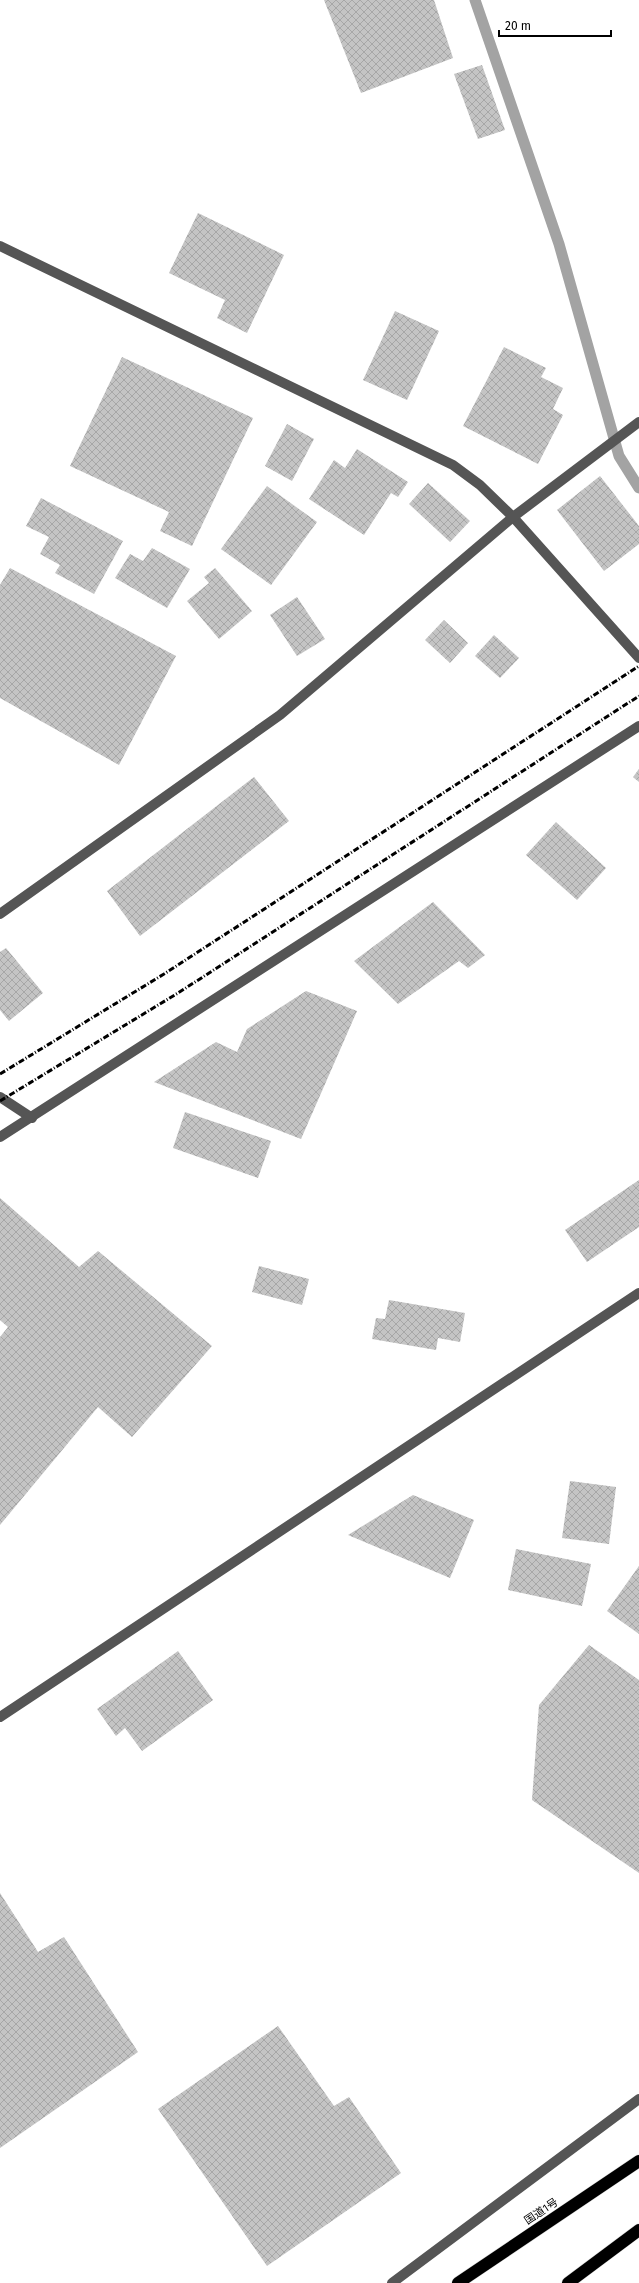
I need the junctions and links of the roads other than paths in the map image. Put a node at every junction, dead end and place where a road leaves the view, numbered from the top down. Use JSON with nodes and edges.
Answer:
{"nodes":[{"id":1,"x":0,"y":246,"type":"edge"},
{"id":2,"x":639,"y":422,"type":"edge"},
{"id":3,"x":513,"y":517,"type":"junction"},
{"id":4,"x":639,"y":658,"type":"edge"},
{"id":5,"x":639,"y":726,"type":"edge"},
{"id":6,"x":0,"y":914,"type":"edge"},
{"id":7,"x":0,"y":1097,"type":"edge"},
{"id":8,"x":32,"y":1118,"type":"junction"},
{"id":9,"x":0,"y":1137,"type":"edge"},
{"id":10,"x":639,"y":1293,"type":"edge"},
{"id":11,"x":0,"y":1717,"type":"edge"},
{"id":12,"x":639,"y":2099,"type":"edge"},
{"id":13,"x":639,"y":2161,"type":"edge"},
{"id":14,"x":639,"y":2230,"type":"edge"},
{"id":15,"x":392,"y":2283,"type":"edge"},
{"id":16,"x":458,"y":2283,"type":"edge"},
{"id":17,"x":568,"y":2283,"type":"edge"}],
"edges":[{"from":1,"to":3,"type":"street"},
{"from":2,"to":3,"type":"street"},
{"from":3,"to":4,"type":"street"},
{"from":3,"to":6,"type":"street"},
{"from":5,"to":8,"type":"street"},
{"from":7,"to":8,"type":"street"},
{"from":8,"to":9,"type":"street"},
{"from":10,"to":11,"type":"street"},
{"from":12,"to":15,"type":"street"},
{"from":13,"to":16,"type":"highway","name":"国道1号"},
{"from":14,"to":17,"type":"highway"}]}
